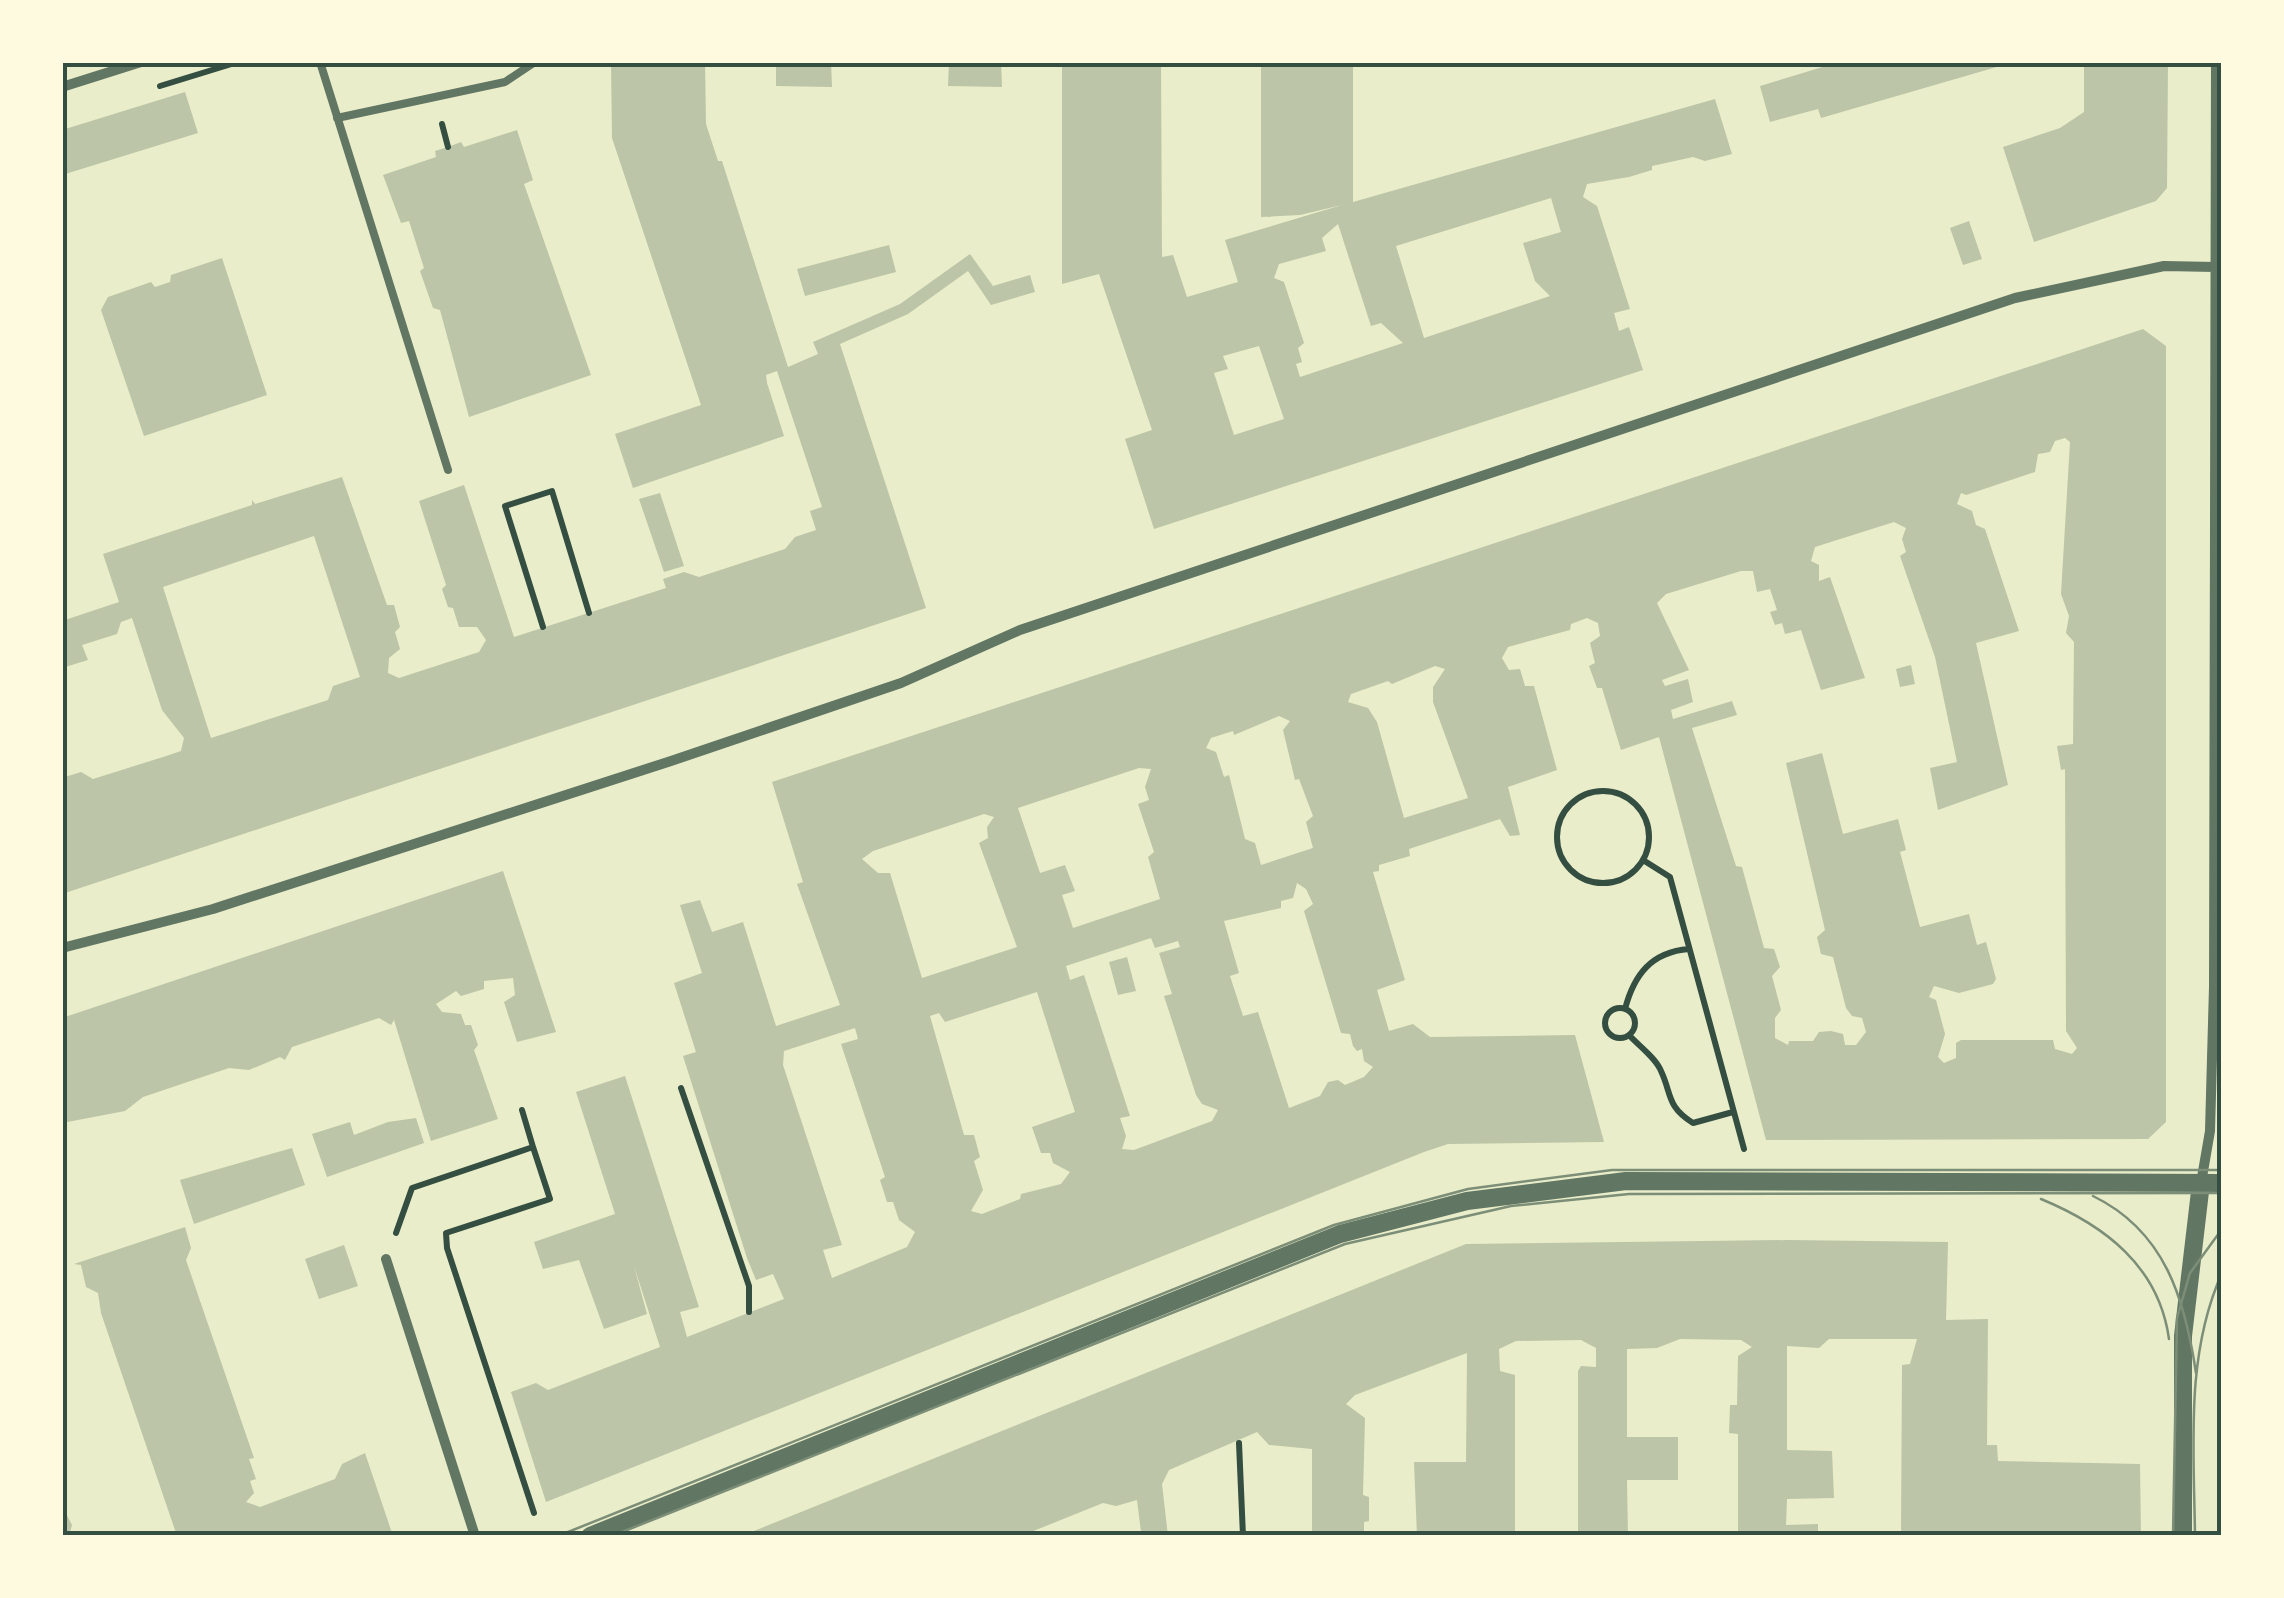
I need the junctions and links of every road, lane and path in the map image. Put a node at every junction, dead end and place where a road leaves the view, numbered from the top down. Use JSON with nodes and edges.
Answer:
{"nodes":[{"id":1,"x":141,"y":62,"type":"edge"},
{"id":2,"x":320,"y":62,"type":"edge"},
{"id":3,"x":536,"y":62,"type":"edge"},
{"id":4,"x":2216,"y":62,"type":"edge"},
{"id":5,"x":62,"y":87,"type":"edge"},
{"id":6,"x":337,"y":118,"type":"junction"},
{"id":7,"x":2215,"y":266,"type":"junction"},
{"id":8,"x":448,"y":470,"type":"dead end"},
{"id":9,"x":589,"y":613,"type":"dead end"},
{"id":10,"x":543,"y":627,"type":"dead end"},
{"id":11,"x":1642,"y":860,"type":"junction"},
{"id":12,"x":62,"y":948,"type":"edge"},
{"id":13,"x":1689,"y":950,"type":"junction"},
{"id":14,"x":1624,"y":1009,"type":"junction"},
{"id":15,"x":1629,"y":1035,"type":"junction"},
{"id":16,"x":681,"y":1088,"type":"dead end"},
{"id":17,"x":522,"y":1110,"type":"dead end"},
{"id":18,"x":1733,"y":1112,"type":"junction"},
{"id":19,"x":533,"y":1147,"type":"junction"},
{"id":20,"x":1744,"y":1150,"type":"dead end"},
{"id":21,"x":2201,"y":1182,"type":"junction"},
{"id":22,"x":2222,"y":1182,"type":"edge"},
{"id":23,"x":386,"y":1259,"type":"joint"},
{"id":24,"x":749,"y":1312,"type":"dead end"},
{"id":25,"x":1239,"y":1443,"type":"dead end"},
{"id":26,"x":534,"y":1514,"type":"dead end"},
{"id":27,"x":475,"y":1536,"type":"edge"},
{"id":28,"x":590,"y":1536,"type":"edge"},
{"id":29,"x":1243,"y":1536,"type":"edge"},
{"id":30,"x":2183,"y":1536,"type":"edge"}],
"edges":[{"from":1,"to":5,"type":"street"},
{"from":2,"to":6,"type":"lane"},
{"from":3,"to":6,"type":"lane"},
{"from":4,"to":7,"type":"street"},
{"from":6,"to":8,"type":"lane"},
{"from":7,"to":12,"type":"street"},
{"from":7,"to":21,"type":"street"},
{"from":9,"to":10,"type":"path"},
{"from":11,"to":11,"type":"path"},
{"from":11,"to":13,"type":"path"},
{"from":13,"to":14,"type":"path"},
{"from":13,"to":18,"type":"path"},
{"from":14,"to":15,"type":"path"},
{"from":14,"to":15,"type":"path"},
{"from":15,"to":18,"type":"path"},
{"from":16,"to":24,"type":"path"},
{"from":17,"to":19,"type":"path"},
{"from":18,"to":20,"type":"path"},
{"from":19,"to":23,"type":"path"},
{"from":19,"to":26,"type":"path"},
{"from":21,"to":22,"type":"street"},
{"from":21,"to":28,"type":"street"},
{"from":21,"to":30,"type":"street"},
{"from":23,"to":27,"type":"street"},
{"from":25,"to":29,"type":"path"}]}
